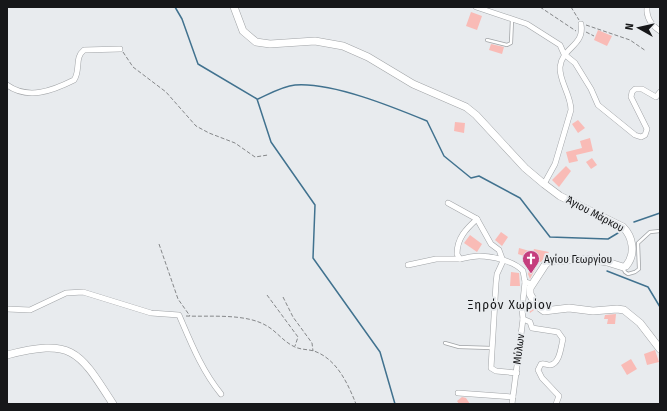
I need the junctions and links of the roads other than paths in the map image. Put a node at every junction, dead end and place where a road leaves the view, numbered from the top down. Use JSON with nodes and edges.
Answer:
{"nodes":[{"id":1,"x":234,"y":7,"type":"edge"},
{"id":2,"x":476,"y":7,"type":"edge"},
{"id":3,"x":647,"y":7,"type":"edge"},
{"id":4,"x":512,"y":19,"type":"junction"},
{"id":5,"x":581,"y":24,"type":"road end"},
{"id":6,"x":660,"y":31,"type":"edge"},
{"id":7,"x":487,"y":40,"type":"dead end"},
{"id":8,"x":120,"y":49,"type":"road end"},
{"id":9,"x":564,"y":54,"type":"junction"},
{"id":10,"x":7,"y":85,"type":"edge"},
{"id":11,"x":660,"y":92,"type":"edge"},
{"id":12,"x":544,"y":184,"type":"junction"},
{"id":13,"x":448,"y":203,"type":"dead end"},
{"id":14,"x":477,"y":219,"type":"junction"},
{"id":15,"x":660,"y":231,"type":"edge"},
{"id":16,"x":460,"y":259,"type":"junction"},
{"id":17,"x":503,"y":261,"type":"junction"},
{"id":18,"x":408,"y":264,"type":"dead end"},
{"id":19,"x":623,"y":267,"type":"junction"},
{"id":20,"x":529,"y":283,"type":"junction"},
{"id":21,"x":524,"y":294,"type":"junction"},
{"id":22,"x":533,"y":299,"type":"junction"},
{"id":23,"x":7,"y":309,"type":"edge"},
{"id":24,"x":523,"y":319,"type":"junction"},
{"id":25,"x":445,"y":343,"type":"dead end"},
{"id":26,"x":492,"y":348,"type":"junction"},
{"id":27,"x":660,"y":349,"type":"edge"},
{"id":28,"x":7,"y":355,"type":"edge"},
{"id":29,"x":517,"y":373,"type":"junction"},
{"id":30,"x":458,"y":393,"type":"dead end"},
{"id":31,"x":221,"y":394,"type":"dead end"},
{"id":32,"x":513,"y":397,"type":"junction"},
{"id":33,"x":557,"y":402,"type":"edge"},
{"id":34,"x":113,"y":404,"type":"edge"},
{"id":35,"x":512,"y":404,"type":"edge"}],
"edges":[{"from":1,"to":12,"type":"street","name":"Άγιου Μάρκου"},
{"from":2,"to":4,"type":"street"},
{"from":3,"to":6,"type":"street"},
{"from":4,"to":7,"type":"lane"},
{"from":4,"to":9,"type":"street"},
{"from":5,"to":9,"type":"street"},
{"from":8,"to":10,"type":"street"},
{"from":9,"to":11,"type":"street"},
{"from":9,"to":12,"type":"street"},
{"from":12,"to":19,"type":"street","name":"Άγιου Μάρκου"},
{"from":13,"to":14,"type":"street"},
{"from":14,"to":16,"type":"street"},
{"from":14,"to":17,"type":"street"},
{"from":15,"to":19,"type":"lane"},
{"from":16,"to":17,"type":"street"},
{"from":16,"to":18,"type":"street"},
{"from":17,"to":20,"type":"street"},
{"from":17,"to":26,"type":"street"},
{"from":19,"to":20,"type":"street"},
{"from":20,"to":21,"type":"street","name":"Μύλων"},
{"from":20,"to":22,"type":"street"},
{"from":21,"to":22,"type":"street"},
{"from":21,"to":24,"type":"street","name":"Μύλων"},
{"from":22,"to":27,"type":"street"},
{"from":23,"to":31,"type":"street"},
{"from":24,"to":29,"type":"street","name":"Μύλων"},
{"from":24,"to":33,"type":"street"},
{"from":25,"to":26,"type":"lane"},
{"from":26,"to":29,"type":"street"},
{"from":28,"to":34,"type":"street"},
{"from":29,"to":32,"type":"street","name":"Μύλων"},
{"from":30,"to":32,"type":"street"},
{"from":32,"to":35,"type":"street","name":"Μύλων"}]}
